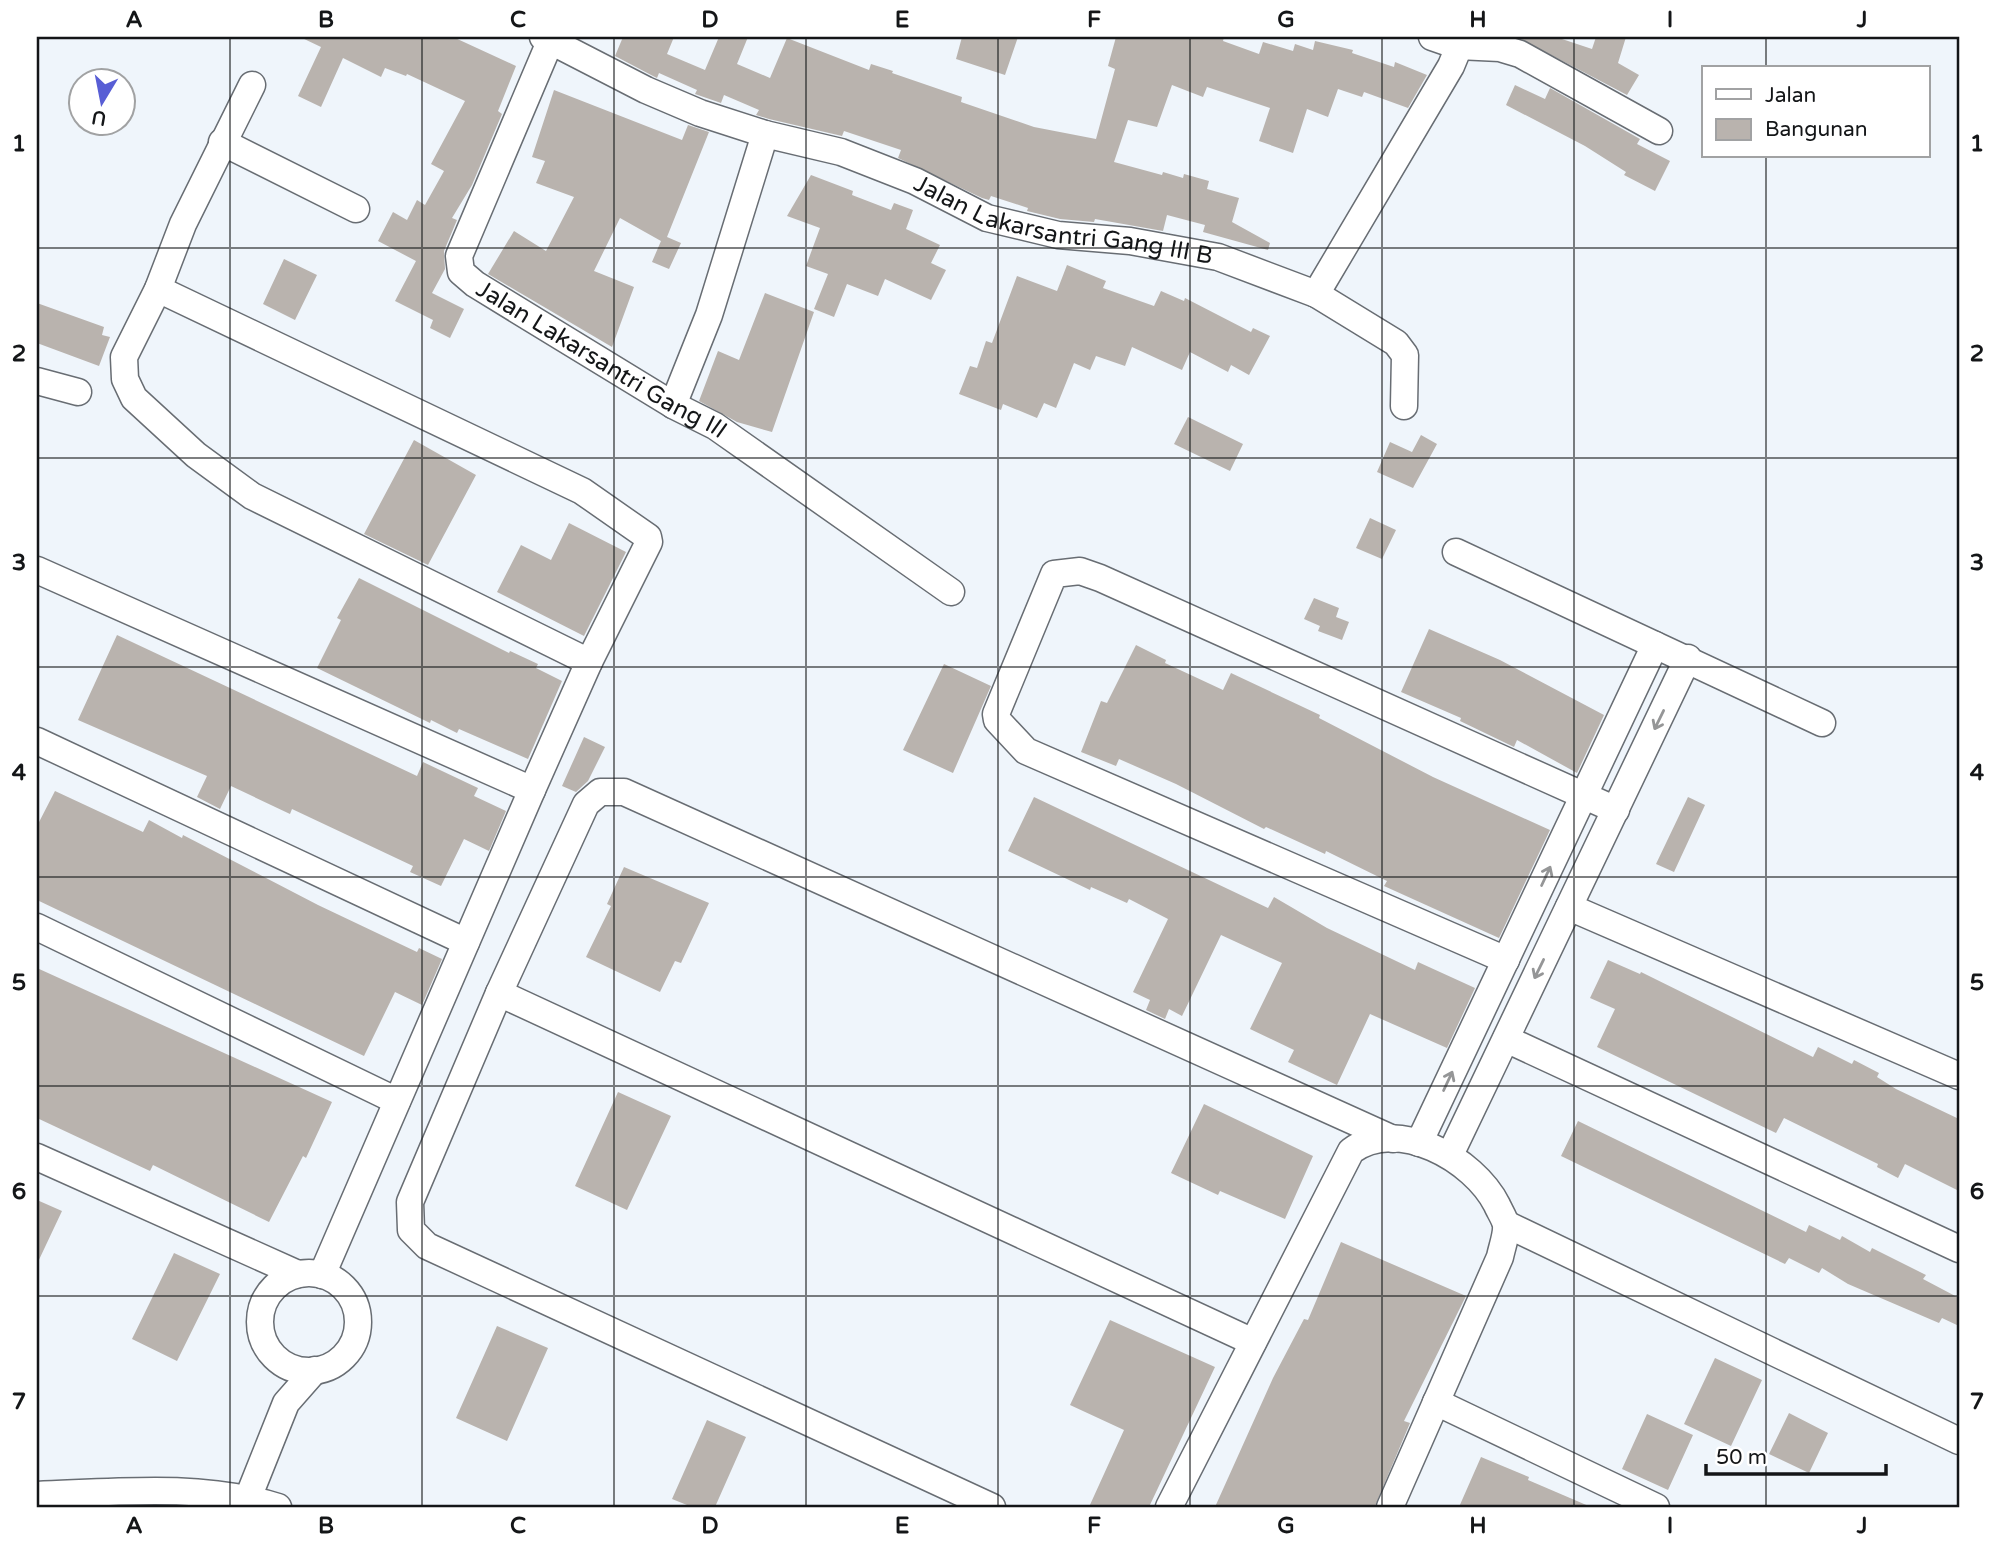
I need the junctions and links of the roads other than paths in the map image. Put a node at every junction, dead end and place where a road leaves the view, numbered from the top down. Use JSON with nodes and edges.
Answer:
{"nodes":[{"id":1,"x":1432,"y":37,"type":"edge"},
{"id":2,"x":548,"y":38,"type":"edge"},
{"id":3,"x":1460,"y":42,"type":"edge"},
{"id":4,"x":252,"y":85,"type":"dead end"},
{"id":5,"x":1659,"y":131,"type":"dead end"},
{"id":6,"x":765,"y":134,"type":"junction"},
{"id":7,"x":222,"y":142,"type":"junction"},
{"id":8,"x":356,"y":209,"type":"dead end"},
{"id":9,"x":158,"y":289,"type":"junction"},
{"id":10,"x":1316,"y":294,"type":"junction"},
{"id":11,"x":37,"y":381,"type":"edge"},
{"id":12,"x":78,"y":392,"type":"dead end"},
{"id":13,"x":673,"y":405,"type":"junction"},
{"id":14,"x":1404,"y":406,"type":"dead end"},
{"id":15,"x":1456,"y":552,"type":"dead end"},
{"id":16,"x":37,"y":570,"type":"edge"},
{"id":17,"x":951,"y":592,"type":"dead end"},
{"id":18,"x":1655,"y":645,"type":"junction"},
{"id":19,"x":1688,"y":658,"type":"junction"},
{"id":20,"x":589,"y":662,"type":"junction"},
{"id":21,"x":1822,"y":723,"type":"dead end"},
{"id":22,"x":37,"y":741,"type":"edge"},
{"id":23,"x":532,"y":790,"type":"junction"},
{"id":24,"x":1583,"y":796,"type":"junction"},
{"id":25,"x":1616,"y":810,"type":"junction"},
{"id":26,"x":1569,"y":906,"type":"junction"},
{"id":27,"x":37,"y":927,"type":"edge"},
{"id":28,"x":466,"y":942,"type":"junction"},
{"id":29,"x":1506,"y":960,"type":"junction"},
{"id":30,"x":499,"y":993,"type":"junction"},
{"id":31,"x":1506,"y":1039,"type":"junction"},
{"id":32,"x":1959,"y":1076,"type":"edge"},
{"id":33,"x":397,"y":1101,"type":"junction"},
{"id":34,"x":1406,"y":1141,"type":"junction"},
{"id":35,"x":1450,"y":1155,"type":"junction"},
{"id":36,"x":37,"y":1157,"type":"edge"},
{"id":37,"x":1506,"y":1224,"type":"junction"},
{"id":38,"x":1959,"y":1248,"type":"edge"},
{"id":39,"x":310,"y":1274,"type":"junction"},
{"id":40,"x":1253,"y":1342,"type":"junction"},
{"id":41,"x":284,"y":1363,"type":"junction"},
{"id":42,"x":314,"y":1370,"type":"junction"},
{"id":43,"x":1436,"y":1402,"type":"junction"},
{"id":44,"x":286,"y":1403,"type":"junction"},
{"id":45,"x":1959,"y":1441,"type":"edge"},
{"id":46,"x":37,"y":1495,"type":"edge"},
{"id":47,"x":248,"y":1498,"type":"junction"},
{"id":48,"x":278,"y":1507,"type":"edge"},
{"id":49,"x":992,"y":1507,"type":"edge"},
{"id":50,"x":1170,"y":1507,"type":"edge"},
{"id":51,"x":1390,"y":1507,"type":"edge"},
{"id":52,"x":1656,"y":1507,"type":"edge"}],
"edges":[{"from":1,"to":3,"type":"street"},
{"from":2,"to":6,"type":"street","name":"Jalan Lakarsantri Gang III B"},
{"from":2,"to":13,"type":"street","name":"Jalan Lakarsantri Gang III"},
{"from":3,"to":5,"type":"street"},
{"from":3,"to":10,"type":"street"},
{"from":4,"to":7,"type":"street"},
{"from":6,"to":10,"type":"street","name":"Jalan Lakarsantri Gang III B"},
{"from":6,"to":13,"type":"street"},
{"from":7,"to":8,"type":"street"},
{"from":7,"to":9,"type":"street"},
{"from":9,"to":20,"type":"street"},
{"from":9,"to":20,"type":"street"},
{"from":10,"to":14,"type":"street","name":"Jalan Lakarsantri Gang III B"},
{"from":11,"to":12,"type":"street"},
{"from":13,"to":17,"type":"street","name":"Jalan Lakarsantri Gang III"},
{"from":15,"to":18,"type":"street"},
{"from":16,"to":23,"type":"street"},
{"from":18,"to":19,"type":"street"},
{"from":18,"to":24,"type":"street"},
{"from":19,"to":21,"type":"street"},
{"from":19,"to":25,"type":"street","one_way":true},
{"from":20,"to":23,"type":"street"},
{"from":22,"to":28,"type":"street"},
{"from":23,"to":28,"type":"street"},
{"from":24,"to":25,"type":"street"},
{"from":29,"to":24,"type":"street","one_way":true},
{"from":24,"to":29,"type":"street"},
{"from":25,"to":26,"type":"street"},
{"from":26,"to":31,"type":"street","one_way":true},
{"from":26,"to":32,"type":"street"},
{"from":27,"to":33,"type":"street"},
{"from":28,"to":33,"type":"street"},
{"from":34,"to":29,"type":"street","one_way":true},
{"from":30,"to":34,"type":"street"},
{"from":30,"to":40,"type":"street"},
{"from":30,"to":49,"type":"street"},
{"from":31,"to":35,"type":"street"},
{"from":31,"to":38,"type":"street"},
{"from":33,"to":39,"type":"street"},
{"from":34,"to":35,"type":"street"},
{"from":34,"to":40,"type":"street"},
{"from":35,"to":37,"type":"street"},
{"from":36,"to":39,"type":"street"},
{"from":37,"to":43,"type":"street"},
{"from":37,"to":45,"type":"street"},
{"from":39,"to":41,"type":"street"},
{"from":39,"to":42,"type":"street"},
{"from":40,"to":50,"type":"street"},
{"from":41,"to":42,"type":"street"},
{"from":41,"to":44,"type":"street"},
{"from":42,"to":44,"type":"street"},
{"from":43,"to":51,"type":"street"},
{"from":43,"to":52,"type":"street"},
{"from":44,"to":47,"type":"street"},
{"from":46,"to":47,"type":"street"},
{"from":47,"to":48,"type":"street"}]}
